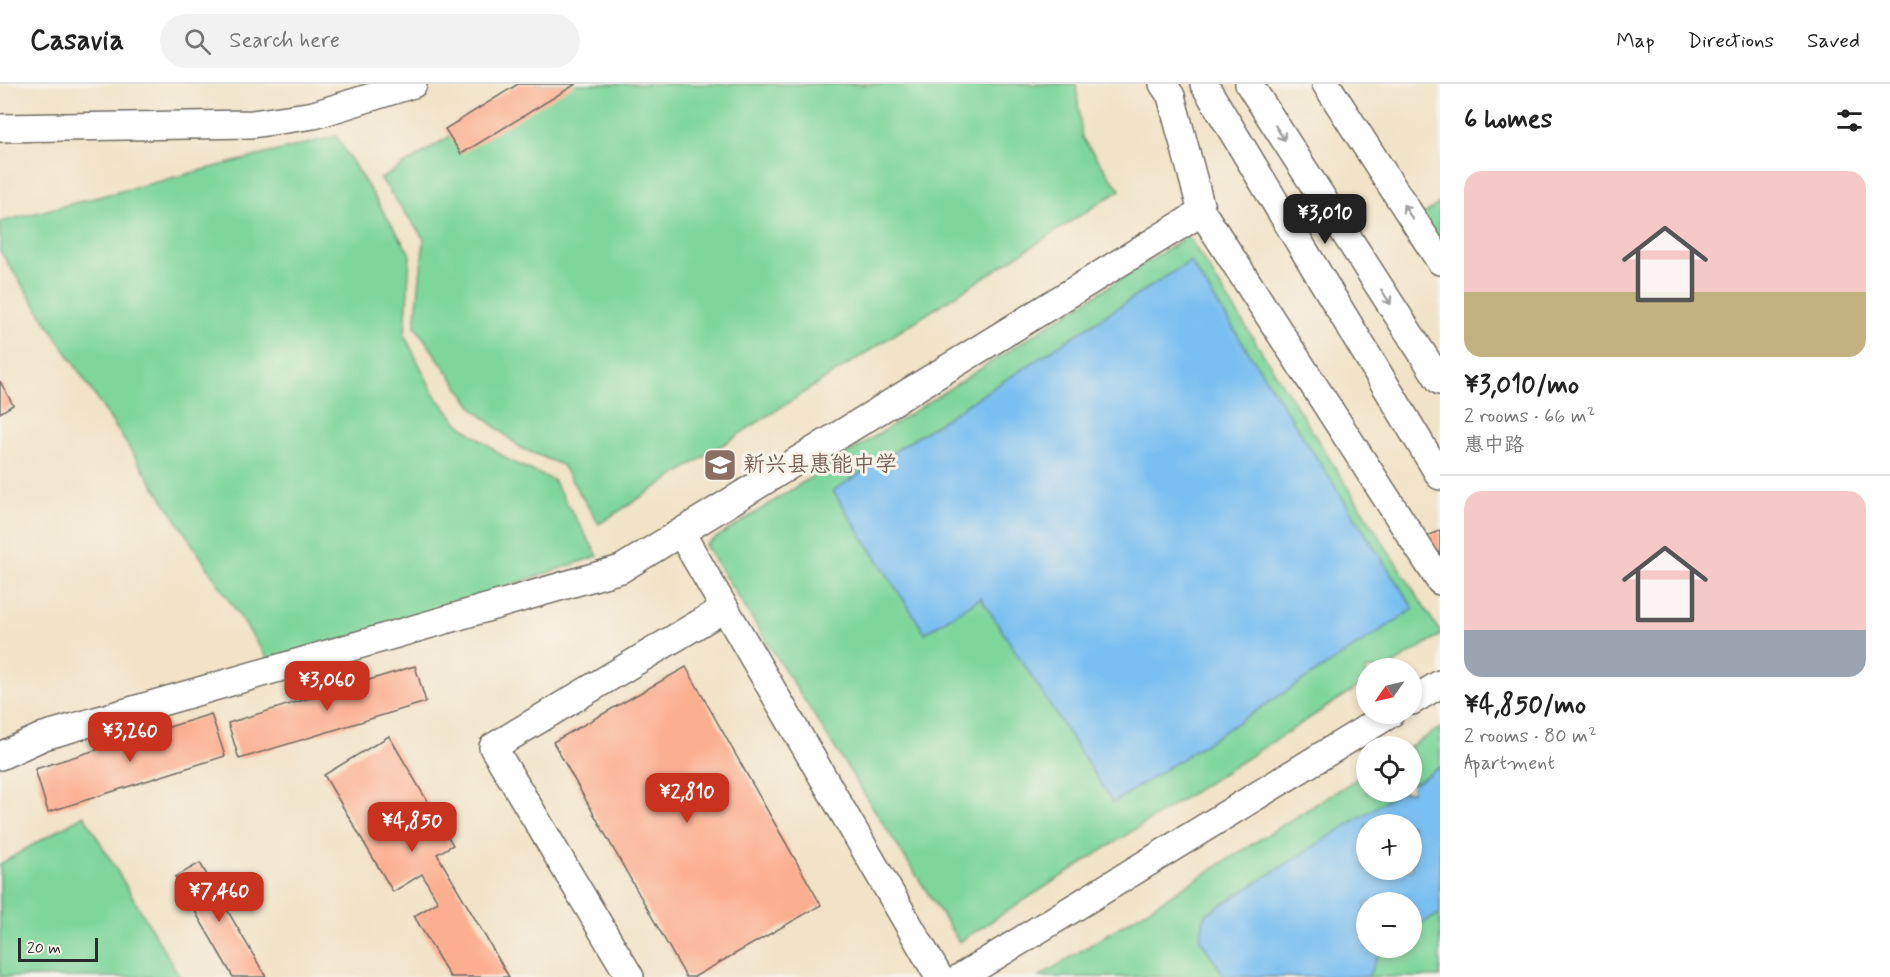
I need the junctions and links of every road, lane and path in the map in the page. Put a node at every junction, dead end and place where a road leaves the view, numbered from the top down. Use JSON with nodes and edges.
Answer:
{"nodes":[{"id":1,"x":413,"y":84,"type":"edge"},
{"id":2,"x":1163,"y":84,"type":"edge"},
{"id":3,"x":1204,"y":84,"type":"edge"},
{"id":4,"x":1249,"y":84,"type":"edge"},
{"id":5,"x":1326,"y":84,"type":"edge"},
{"id":6,"x":0,"y":128,"type":"edge"},
{"id":7,"x":1202,"y":212,"type":"junction"},
{"id":8,"x":1440,"y":261,"type":"edge"},
{"id":9,"x":1440,"y":381,"type":"edge"},
{"id":10,"x":1440,"y":476,"type":"edge"},
{"id":11,"x":681,"y":533,"type":"junction"},
{"id":12,"x":1440,"y":581,"type":"edge"},
{"id":13,"x":725,"y":608,"type":"junction"},
{"id":14,"x":1440,"y":684,"type":"edge"},
{"id":15,"x":1422,"y":695,"type":"edge"},
{"id":16,"x":1374,"y":724,"type":"edge"},
{"id":17,"x":0,"y":756,"type":"edge"},
{"id":18,"x":630,"y":977,"type":"edge"},
{"id":19,"x":939,"y":977,"type":"edge"},
{"id":20,"x":961,"y":977,"type":"edge"}],
"edges":[{"from":1,"to":6,"type":"street"},
{"from":2,"to":7,"type":"street"},
{"from":3,"to":10,"type":"street"},
{"from":4,"to":9,"type":"street","one_way":true},
{"from":8,"to":5,"type":"street","one_way":true},
{"from":7,"to":11,"type":"street"},
{"from":7,"to":12,"type":"street"},
{"from":11,"to":13,"type":"street"},
{"from":11,"to":17,"type":"street"},
{"from":13,"to":18,"type":"street"},
{"from":13,"to":19,"type":"street"},
{"from":14,"to":15,"type":"street"},
{"from":16,"to":20,"type":"street"}]}
